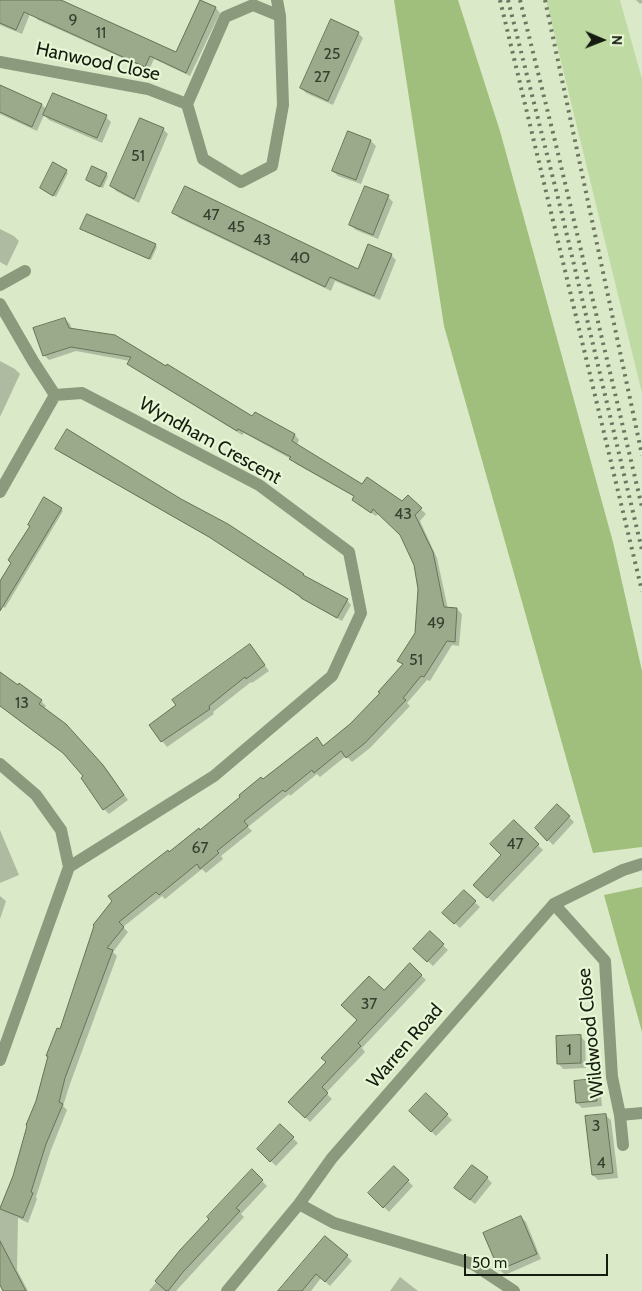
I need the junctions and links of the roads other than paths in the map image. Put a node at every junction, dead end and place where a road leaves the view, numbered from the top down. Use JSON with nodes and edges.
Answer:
{"nodes":[{"id":1,"x":277,"y":0,"type":"edge"},
{"id":2,"x":280,"y":16,"type":"junction"},
{"id":3,"x":0,"y":62,"type":"edge"},
{"id":4,"x":187,"y":104,"type":"junction"},
{"id":5,"x":25,"y":272,"type":"dead end"},
{"id":6,"x":0,"y":285,"type":"edge"},
{"id":7,"x":0,"y":304,"type":"edge"},
{"id":8,"x":55,"y":395,"type":"junction"},
{"id":9,"x":0,"y":492,"type":"edge"},
{"id":10,"x":0,"y":764,"type":"edge"},
{"id":11,"x":642,"y":864,"type":"edge"},
{"id":12,"x":68,"y":867,"type":"junction"},
{"id":13,"x":554,"y":904,"type":"junction"},
{"id":14,"x":0,"y":1060,"type":"edge"},
{"id":15,"x":642,"y":1113,"type":"edge"},
{"id":16,"x":620,"y":1115,"type":"junction"},
{"id":17,"x":623,"y":1145,"type":"dead end"},
{"id":18,"x":299,"y":1204,"type":"junction"},
{"id":19,"x":227,"y":1291,"type":"edge"},
{"id":20,"x":514,"y":1291,"type":"edge"}],
"edges":[{"from":1,"to":2,"type":"street"},
{"from":2,"to":4,"type":"street"},
{"from":2,"to":4,"type":"street"},
{"from":3,"to":4,"type":"street","name":"Hanwood Close"},
{"from":5,"to":6,"type":"street"},
{"from":7,"to":8,"type":"street"},
{"from":8,"to":9,"type":"street"},
{"from":8,"to":12,"type":"street","name":"Wyndham Crescent"},
{"from":10,"to":12,"type":"street"},
{"from":11,"to":13,"type":"street","name":"Warren Road"},
{"from":12,"to":14,"type":"street"},
{"from":13,"to":16,"type":"street","name":"Wildwood Close"},
{"from":13,"to":18,"type":"street","name":"Warren Road"},
{"from":15,"to":16,"type":"street","name":"Wildwood Close"},
{"from":16,"to":17,"type":"street","name":"Wildwood Close"},
{"from":18,"to":19,"type":"street","name":"Warren Road"},
{"from":18,"to":20,"type":"street"}]}
